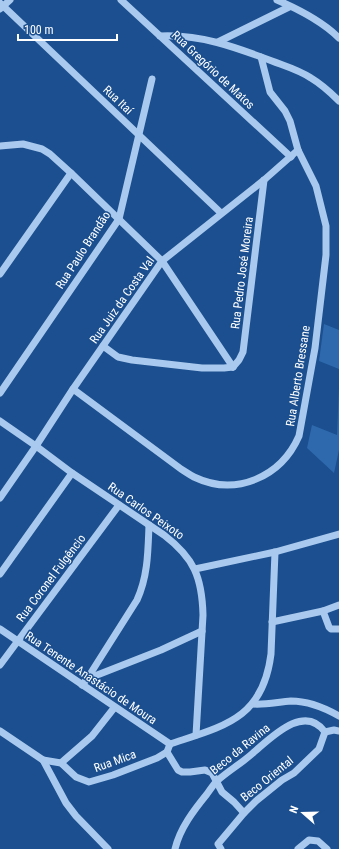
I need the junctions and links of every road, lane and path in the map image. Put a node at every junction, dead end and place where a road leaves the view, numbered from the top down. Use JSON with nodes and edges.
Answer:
{"nodes":[{"id":1,"x":10,"y":0,"type":"edge"},
{"id":2,"x":121,"y":0,"type":"edge"},
{"id":3,"x":277,"y":0,"type":"edge"},
{"id":4,"x":1,"y":6,"type":"edge"},
{"id":5,"x":289,"y":6,"type":"junction"},
{"id":6,"x":160,"y":36,"type":"junction"},
{"id":7,"x":339,"y":38,"type":"edge"},
{"id":8,"x":218,"y":42,"type":"junction"},
{"id":9,"x":261,"y":57,"type":"junction"},
{"id":10,"x":152,"y":80,"type":"dead end"},
{"id":11,"x":339,"y":101,"type":"edge"},
{"id":12,"x":140,"y":136,"type":"junction"},
{"id":13,"x":0,"y":146,"type":"edge"},
{"id":14,"x":298,"y":150,"type":"junction"},
{"id":15,"x":291,"y":157,"type":"junction"},
{"id":16,"x":71,"y":173,"type":"junction"},
{"id":17,"x":264,"y":180,"type":"junction"},
{"id":18,"x":221,"y":214,"type":"junction"},
{"id":19,"x":119,"y":218,"type":"junction"},
{"id":20,"x":162,"y":261,"type":"junction"},
{"id":21,"x":0,"y":274,"type":"edge"},
{"id":22,"x":103,"y":346,"type":"junction"},
{"id":23,"x":233,"y":367,"type":"junction"},
{"id":24,"x":73,"y":389,"type":"junction"},
{"id":25,"x":0,"y":393,"type":"edge"},
{"id":26,"x":0,"y":421,"type":"edge"},
{"id":27,"x":36,"y":446,"type":"junction"},
{"id":28,"x":72,"y":473,"type":"junction"},
{"id":29,"x":0,"y":498,"type":"edge"},
{"id":30,"x":119,"y":505,"type":"junction"},
{"id":31,"x":149,"y":525,"type":"junction"},
{"id":32,"x":339,"y":534,"type":"edge"},
{"id":33,"x":275,"y":552,"type":"junction"},
{"id":34,"x":195,"y":569,"type":"junction"},
{"id":35,"x":0,"y":574,"type":"edge"},
{"id":36,"x":339,"y":605,"type":"edge"},
{"id":37,"x":323,"y":612,"type":"junction"},
{"id":38,"x":272,"y":622,"type":"junction"},
{"id":39,"x":0,"y":629,"type":"edge"},
{"id":40,"x":339,"y":629,"type":"edge"},
{"id":41,"x":202,"y":631,"type":"junction"},
{"id":42,"x":17,"y":641,"type":"junction"},
{"id":43,"x":0,"y":665,"type":"edge"},
{"id":44,"x":85,"y":682,"type":"junction"},
{"id":45,"x":253,"y":704,"type":"junction"},
{"id":46,"x":114,"y":708,"type":"junction"},
{"id":47,"x":339,"y":716,"type":"edge"},
{"id":48,"x":0,"y":731,"type":"edge"},
{"id":49,"x":325,"y":732,"type":"junction"},
{"id":50,"x":339,"y":732,"type":"edge"},
{"id":51,"x":196,"y":735,"type":"junction"},
{"id":52,"x":339,"y":736,"type":"edge"},
{"id":53,"x":170,"y":744,"type":"junction"},
{"id":54,"x":166,"y":752,"type":"junction"},
{"id":55,"x":43,"y":760,"type":"junction"},
{"id":56,"x":61,"y":763,"type":"junction"},
{"id":57,"x":216,"y":782,"type":"junction"},
{"id":58,"x":244,"y":813,"type":"junction"},
{"id":59,"x":324,"y":847,"type":"edge"},
{"id":60,"x":220,"y":848,"type":"edge"},
{"id":61,"x":108,"y":849,"type":"edge"},
{"id":62,"x":175,"y":849,"type":"edge"},
{"id":63,"x":298,"y":849,"type":"edge"}],
"edges":[{"from":1,"to":4,"type":"street"},
{"from":2,"to":6,"type":"street","name":"Rua Gregório de Matos"},
{"from":3,"to":5,"type":"street"},
{"from":4,"to":12,"type":"street","name":"Rua Itaí"},
{"from":5,"to":7,"type":"street"},
{"from":5,"to":8,"type":"street"},
{"from":6,"to":8,"type":"street"},
{"from":6,"to":15,"type":"street","name":"Rua Gregório de Matos"},
{"from":8,"to":9,"type":"street"},
{"from":9,"to":11,"type":"street"},
{"from":9,"to":14,"type":"street","name":"Rua Alberto Bressane"},
{"from":10,"to":12,"type":"street","name":"Rua Paulo Brandão"},
{"from":12,"to":18,"type":"street","name":"Rua Itaí"},
{"from":12,"to":19,"type":"street","name":"Rua Paulo Brandão"},
{"from":13,"to":16,"type":"street"},
{"from":14,"to":15,"type":"street","name":"Rua Juiz da Costa Val"},
{"from":14,"to":24,"type":"street","name":"Rua Alberto Bressane"},
{"from":15,"to":17,"type":"street","name":"Rua Juiz da Costa Val"},
{"from":16,"to":19,"type":"street"},
{"from":16,"to":21,"type":"street"},
{"from":17,"to":18,"type":"street","name":"Rua Juiz da Costa Val"},
{"from":17,"to":23,"type":"street","name":"Rua Pedro José Moreira"},
{"from":18,"to":20,"type":"street","name":"Rua Juiz da Costa Val"},
{"from":19,"to":20,"type":"street"},
{"from":19,"to":25,"type":"street","name":"Rua Paulo Brandão"},
{"from":20,"to":22,"type":"street","name":"Rua Juiz da Costa Val"},
{"from":20,"to":23,"type":"street"},
{"from":22,"to":23,"type":"street"},
{"from":22,"to":24,"type":"street","name":"Rua Juiz da Costa Val"},
{"from":24,"to":27,"type":"street","name":"Rua Juiz da Costa Val"},
{"from":26,"to":27,"type":"street","name":"Rua Carlos Peixoto"},
{"from":27,"to":28,"type":"street","name":"Rua Carlos Peixoto"},
{"from":27,"to":29,"type":"street","name":"Rua Juiz da Costa Val"},
{"from":28,"to":30,"type":"street","name":"Rua Carlos Peixoto"},
{"from":28,"to":35,"type":"street"},
{"from":30,"to":31,"type":"street","name":"Rua Carlos Peixoto"},
{"from":30,"to":42,"type":"street","name":"Rua Coronel Fulgêncio"},
{"from":31,"to":34,"type":"street","name":"Rua Carlos Peixoto"},
{"from":31,"to":44,"type":"street"},
{"from":32,"to":33,"type":"street"},
{"from":33,"to":34,"type":"street"},
{"from":33,"to":38,"type":"street"},
{"from":34,"to":41,"type":"street","name":"Rua Carlos Peixoto"},
{"from":36,"to":37,"type":"street"},
{"from":37,"to":38,"type":"street"},
{"from":37,"to":40,"type":"street"},
{"from":38,"to":45,"type":"street"},
{"from":39,"to":42,"type":"street","name":"Rua Tenente Anastácio de Moura"},
{"from":41,"to":44,"type":"street"},
{"from":41,"to":51,"type":"street","name":"Rua Carlos Peixoto"},
{"from":42,"to":43,"type":"street","name":"Rua Coronel Fulgêncio"},
{"from":42,"to":44,"type":"street","name":"Rua Tenente Anastácio de Moura"},
{"from":44,"to":46,"type":"street","name":"Rua Tenente Anastácio de Moura"},
{"from":45,"to":47,"type":"street"},
{"from":45,"to":51,"type":"street"},
{"from":46,"to":53,"type":"street","name":"Rua Tenente Anastácio de Moura"},
{"from":46,"to":56,"type":"street"},
{"from":48,"to":55,"type":"street"},
{"from":49,"to":50,"type":"street"},
{"from":49,"to":57,"type":"street","name":"Beco da Ravina"},
{"from":49,"to":58,"type":"street","name":"Beco Oriental"},
{"from":50,"to":52,"type":"street"},
{"from":51,"to":53,"type":"street"},
{"from":53,"to":54,"type":"street"},
{"from":54,"to":56,"type":"street","name":"Rua Mica"},
{"from":54,"to":57,"type":"street"},
{"from":55,"to":56,"type":"street"},
{"from":55,"to":61,"type":"street"},
{"from":57,"to":58,"type":"street"},
{"from":57,"to":62,"type":"street","name":"Beco da Ravina"},
{"from":58,"to":60,"type":"street","name":"Beco Oriental"},
{"from":59,"to":63,"type":"street"}]}
